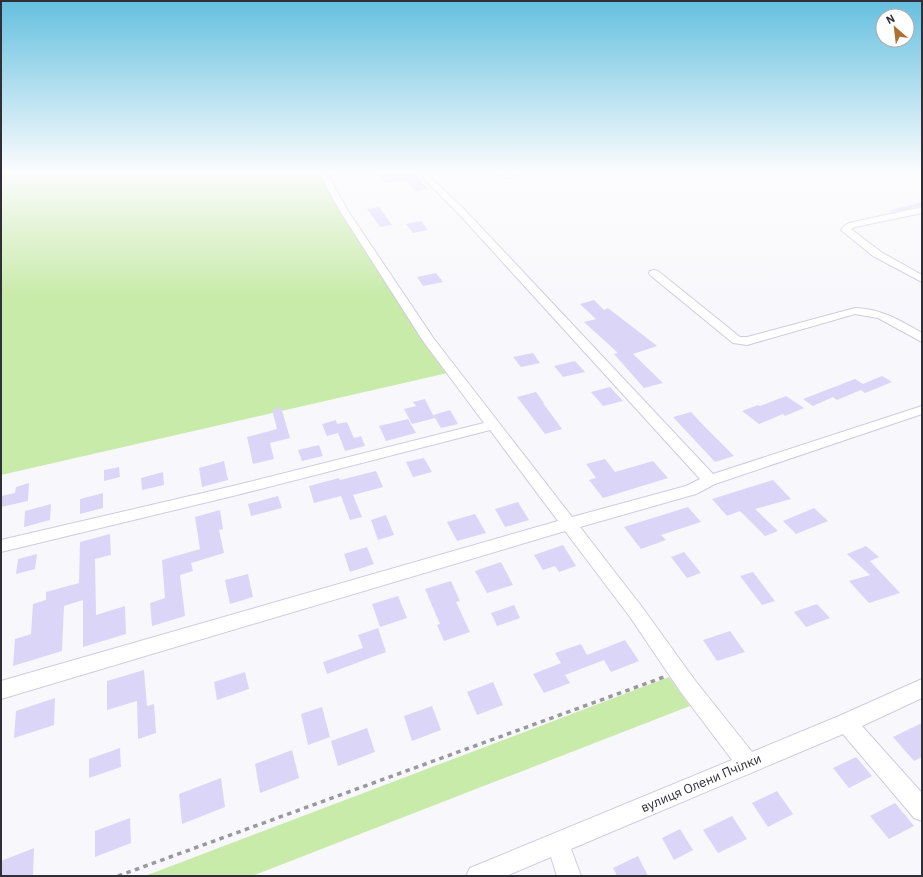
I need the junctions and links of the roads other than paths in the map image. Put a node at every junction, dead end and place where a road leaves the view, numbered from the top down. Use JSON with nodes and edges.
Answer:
{"nodes":[{"id":1,"x":346,"y":214,"type":"edge"},
{"id":2,"x":464,"y":214,"type":"edge"},
{"id":3,"x":904,"y":214,"type":"edge"},
{"id":4,"x":654,"y":273,"type":"dead end"},
{"id":5,"x":922,"y":279,"type":"edge"},
{"id":6,"x":922,"y":338,"type":"edge"},
{"id":7,"x":922,"y":410,"type":"edge"},
{"id":8,"x":493,"y":425,"type":"junction"},
{"id":9,"x":710,"y":480,"type":"junction"},
{"id":10,"x":569,"y":524,"type":"junction"},
{"id":11,"x":1,"y":546,"type":"edge"},
{"id":12,"x":922,"y":688,"type":"edge"},
{"id":13,"x":1,"y":690,"type":"edge"},
{"id":14,"x":846,"y":723,"type":"junction"},
{"id":15,"x":748,"y":763,"type":"junction"},
{"id":16,"x":922,"y":810,"type":"edge"},
{"id":17,"x":557,"y":843,"type":"junction"},
{"id":18,"x":478,"y":876,"type":"edge"},
{"id":19,"x":569,"y":876,"type":"edge"}],
"edges":[{"from":1,"to":8,"type":"street"},
{"from":2,"to":9,"type":"street"},
{"from":3,"to":5,"type":"street"},
{"from":4,"to":6,"type":"street"},
{"from":7,"to":9,"type":"street"},
{"from":8,"to":10,"type":"street"},
{"from":8,"to":11,"type":"street"},
{"from":9,"to":10,"type":"street"},
{"from":10,"to":13,"type":"street"},
{"from":10,"to":15,"type":"street"},
{"from":12,"to":14,"type":"street","name":"вулиця Олени Пчілки"},
{"from":14,"to":15,"type":"street","name":"вулиця Олени Пчілки"},
{"from":14,"to":16,"type":"street"},
{"from":15,"to":17,"type":"street","name":"вулиця Олени Пчілки"},
{"from":17,"to":18,"type":"street","name":"вулиця Олени Пчілки"},
{"from":17,"to":19,"type":"street"}]}
